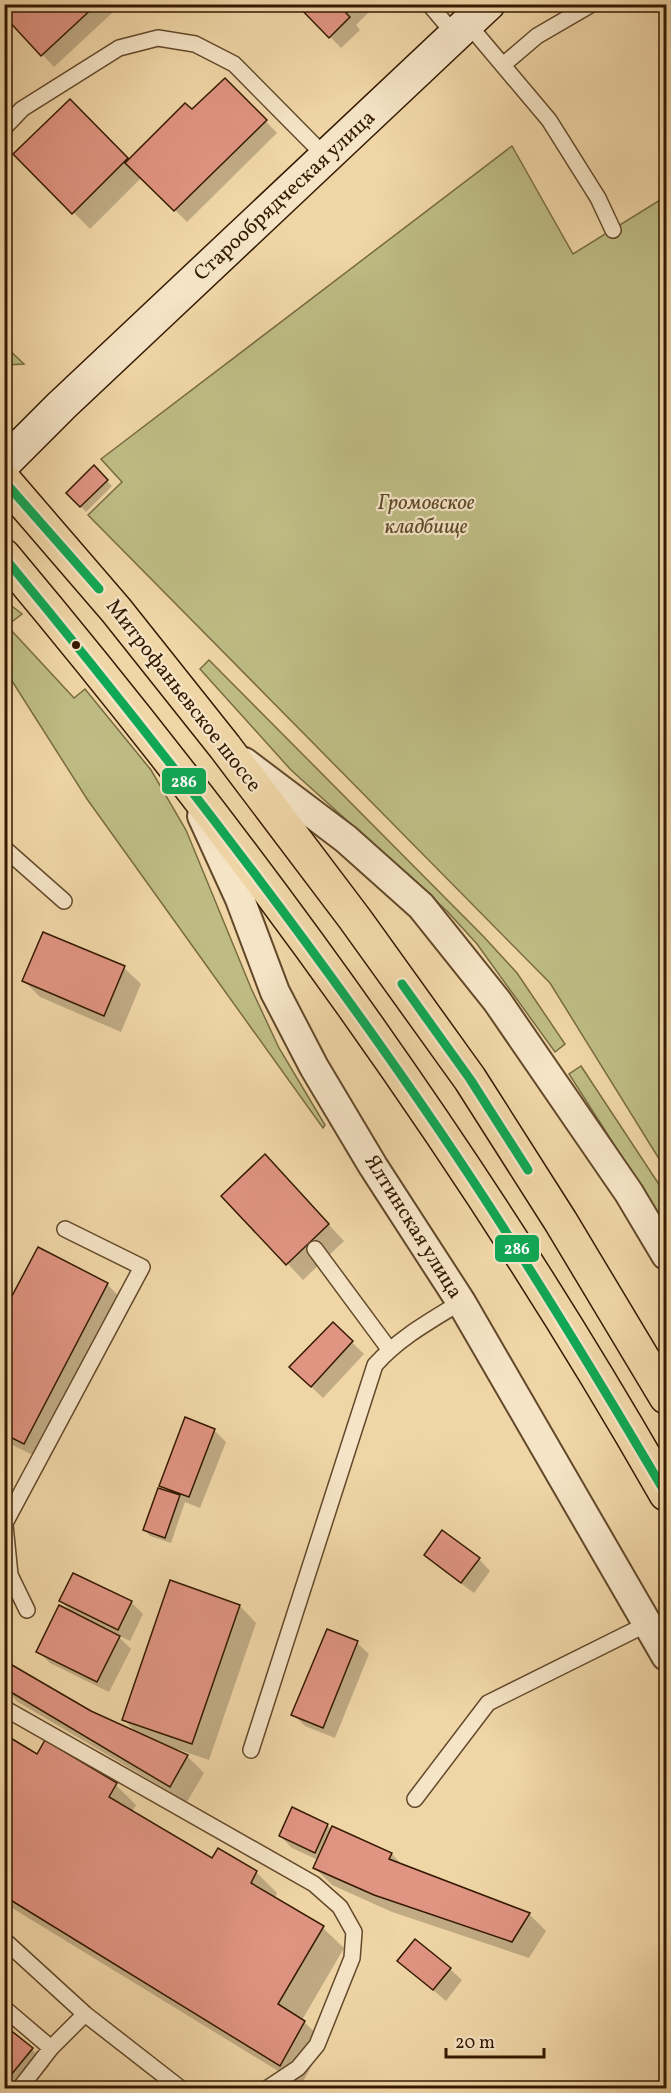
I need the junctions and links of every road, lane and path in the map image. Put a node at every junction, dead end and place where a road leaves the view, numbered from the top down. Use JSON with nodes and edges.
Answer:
{"nodes":[{"id":1,"x":429,"y":4,"type":"edge"},
{"id":2,"x":592,"y":4,"type":"edge"},
{"id":3,"x":471,"y":21,"type":"edge"},
{"id":4,"x":503,"y":65,"type":"junction"},
{"id":5,"x":4,"y":128,"type":"edge"},
{"id":6,"x":327,"y":158,"type":"junction"},
{"id":7,"x":613,"y":230,"type":"dead end"},
{"id":8,"x":4,"y":463,"type":"edge"},
{"id":9,"x":4,"y":480,"type":"edge"},
{"id":10,"x":4,"y":556,"type":"edge"},
{"id":11,"x":225,"y":747,"type":"junction"},
{"id":12,"x":188,"y":784,"type":"junction"},
{"id":13,"x":4,"y":848,"type":"edge"},
{"id":14,"x":64,"y":901,"type":"dead end"},
{"id":15,"x":65,"y":1229,"type":"dead end"},
{"id":16,"x":315,"y":1249,"type":"dead end"},
{"id":17,"x":666,"y":1255,"type":"edge"},
{"id":18,"x":460,"y":1302,"type":"junction"},
{"id":19,"x":389,"y":1350,"type":"junction"},
{"id":20,"x":666,"y":1397,"type":"edge"},
{"id":21,"x":666,"y":1494,"type":"edge"},
{"id":22,"x":5,"y":1525,"type":"edge"},
{"id":23,"x":27,"y":1610,"type":"dead end"},
{"id":24,"x":649,"y":1623,"type":"junction"},
{"id":25,"x":666,"y":1656,"type":"edge"},
{"id":26,"x":4,"y":1708,"type":"edge"},
{"id":27,"x":251,"y":1750,"type":"dead end"},
{"id":28,"x":415,"y":1799,"type":"dead end"},
{"id":29,"x":4,"y":1940,"type":"edge"},
{"id":30,"x":4,"y":2008,"type":"edge"},
{"id":31,"x":86,"y":2014,"type":"junction"},
{"id":32,"x":51,"y":2048,"type":"junction"},
{"id":33,"x":20,"y":2088,"type":"edge"},
{"id":34,"x":180,"y":2088,"type":"edge"},
{"id":35,"x":268,"y":2088,"type":"edge"}],
"edges":[{"from":1,"to":3,"type":"lane"},
{"from":2,"to":4,"type":"lane"},
{"from":3,"to":4,"type":"lane"},
{"from":3,"to":6,"type":"street","name":"Старообрядческая улица"},
{"from":4,"to":7,"type":"lane"},
{"from":5,"to":6,"type":"lane"},
{"from":6,"to":8,"type":"street","name":"Старообрядческая улица"},
{"from":9,"to":11,"type":"main road","name":"Митрофаньевское шоссе"},
{"from":10,"to":12,"type":"main road"},
{"from":11,"to":17,"type":"street"},
{"from":11,"to":20,"type":"main road","name":"Митрофаньевское шоссе"},
{"from":12,"to":18,"type":"street","name":"Ялтинская улица"},
{"from":12,"to":21,"type":"main road"},
{"from":13,"to":14,"type":"lane"},
{"from":15,"to":22,"type":"lane"},
{"from":16,"to":19,"type":"lane"},
{"from":18,"to":19,"type":"lane"},
{"from":18,"to":24,"type":"street","name":"Ялтинская улица"},
{"from":19,"to":27,"type":"lane"},
{"from":22,"to":23,"type":"lane"},
{"from":24,"to":25,"type":"street","name":"Ялтинская улица"},
{"from":24,"to":28,"type":"lane"},
{"from":26,"to":35,"type":"lane"},
{"from":29,"to":31,"type":"lane"},
{"from":30,"to":32,"type":"lane"},
{"from":31,"to":32,"type":"lane"},
{"from":31,"to":34,"type":"lane"},
{"from":32,"to":33,"type":"lane"}]}
